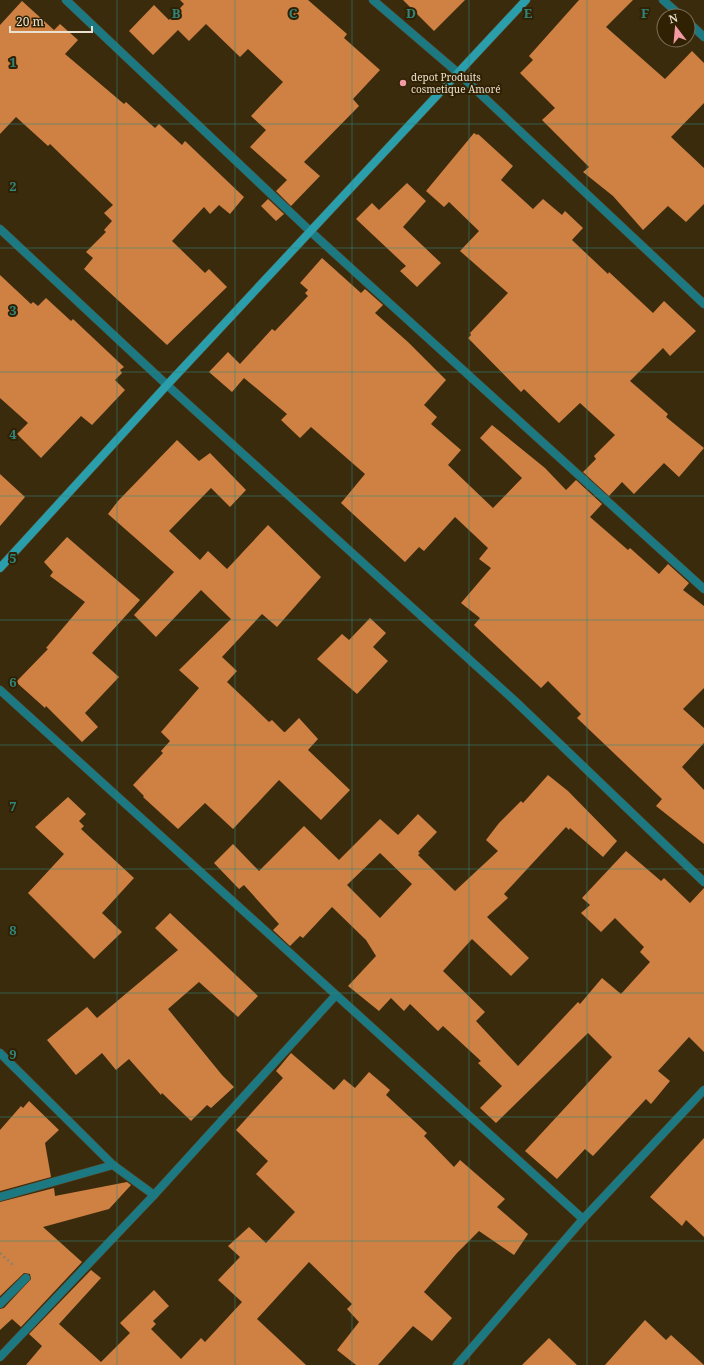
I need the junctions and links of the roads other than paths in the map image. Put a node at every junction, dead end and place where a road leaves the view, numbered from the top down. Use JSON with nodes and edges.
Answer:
{"nodes":[{"id":1,"x":66,"y":0,"type":"edge"},
{"id":2,"x":373,"y":0,"type":"edge"},
{"id":3,"x":526,"y":0,"type":"edge"},
{"id":4,"x":663,"y":0,"type":"edge"},
{"id":5,"x":672,"y":8,"type":"edge"},
{"id":6,"x":696,"y":30,"type":"edge"},
{"id":7,"x":704,"y":37,"type":"edge"},
{"id":8,"x":457,"y":72,"type":"junction"},
{"id":9,"x":0,"y":230,"type":"edge"},
{"id":10,"x":310,"y":231,"type":"junction"},
{"id":11,"x":704,"y":304,"type":"edge"},
{"id":12,"x":167,"y":385,"type":"junction"},
{"id":13,"x":0,"y":568,"type":"edge"},
{"id":14,"x":704,"y":589,"type":"edge"},
{"id":15,"x":0,"y":690,"type":"edge"},
{"id":16,"x":704,"y":882,"type":"edge"},
{"id":17,"x":336,"y":995,"type":"junction"},
{"id":18,"x":0,"y":1052,"type":"edge"},
{"id":19,"x":704,"y":1090,"type":"edge"},
{"id":20,"x":113,"y":1164,"type":"junction"},
{"id":21,"x":154,"y":1195,"type":"junction"},
{"id":22,"x":0,"y":1197,"type":"edge"},
{"id":23,"x":583,"y":1219,"type":"junction"},
{"id":24,"x":26,"y":1278,"type":"dead end"},
{"id":25,"x":0,"y":1304,"type":"edge"},
{"id":26,"x":0,"y":1357,"type":"edge"},
{"id":27,"x":457,"y":1365,"type":"edge"}],
"edges":[{"from":1,"to":10,"type":"street"},
{"from":2,"to":8,"type":"street"},
{"from":3,"to":8,"type":"street"},
{"from":4,"to":5,"type":"street"},
{"from":6,"to":7,"type":"street"},
{"from":8,"to":10,"type":"street"},
{"from":8,"to":11,"type":"street"},
{"from":9,"to":12,"type":"street"},
{"from":10,"to":12,"type":"street"},
{"from":10,"to":14,"type":"street"},
{"from":12,"to":13,"type":"street"},
{"from":12,"to":16,"type":"street"},
{"from":15,"to":17,"type":"street"},
{"from":17,"to":21,"type":"street"},
{"from":17,"to":23,"type":"street"},
{"from":18,"to":20,"type":"street"},
{"from":19,"to":23,"type":"street"},
{"from":20,"to":21,"type":"street"},
{"from":20,"to":22,"type":"street"},
{"from":21,"to":26,"type":"street"},
{"from":23,"to":27,"type":"street"},
{"from":24,"to":25,"type":"street"}]}
